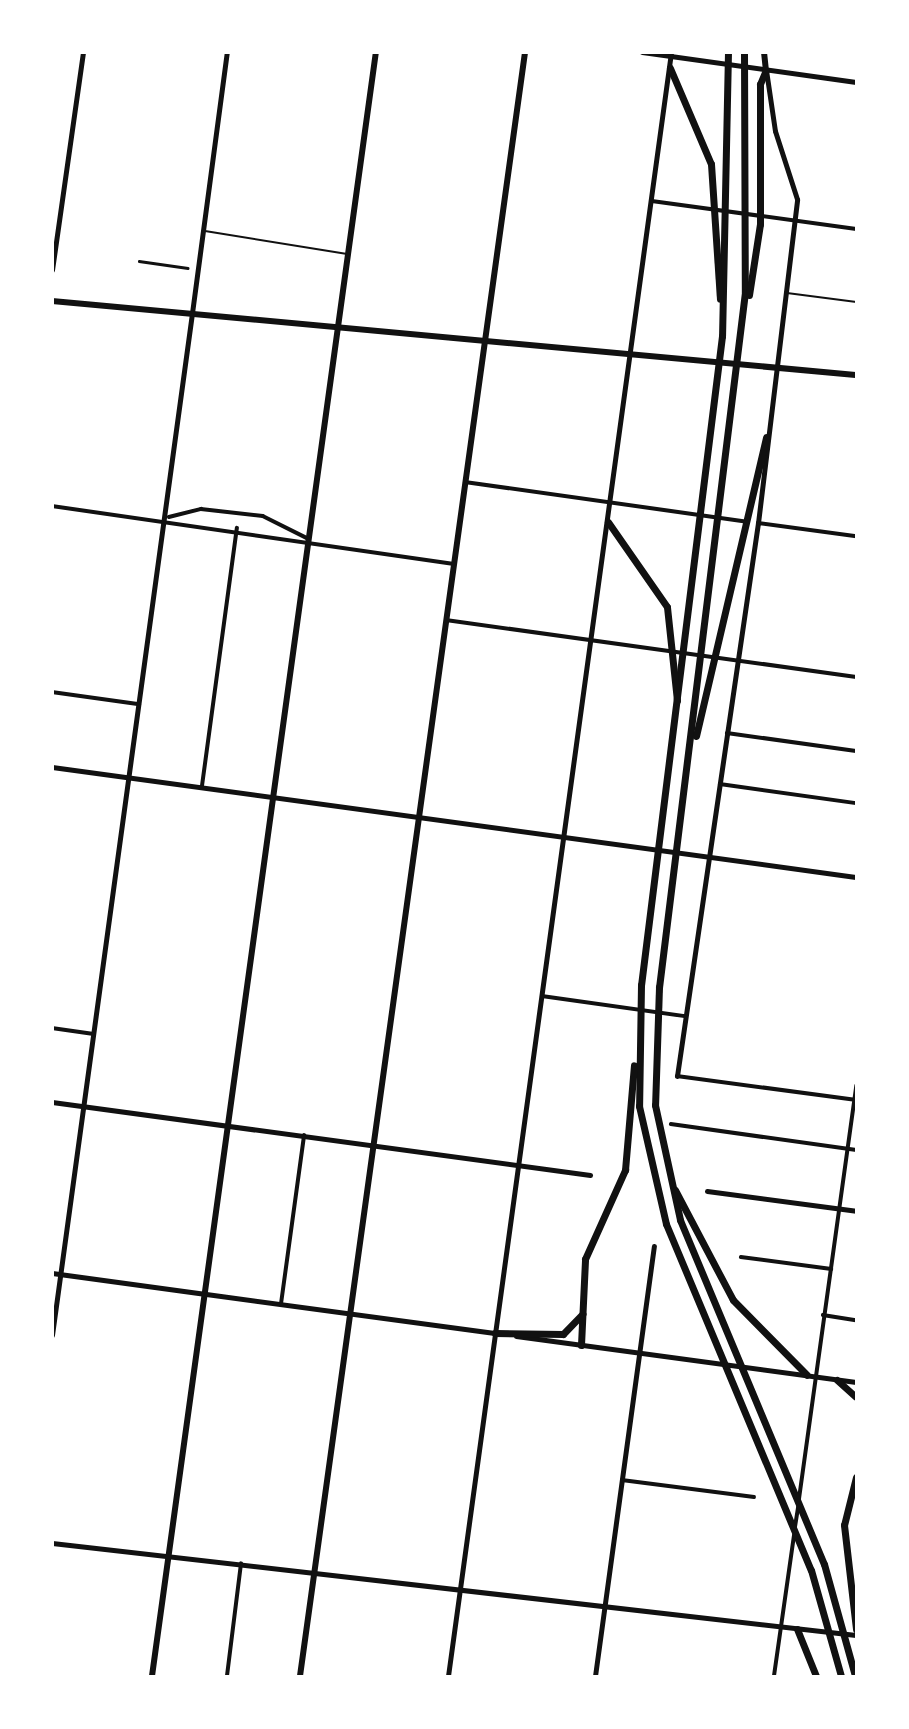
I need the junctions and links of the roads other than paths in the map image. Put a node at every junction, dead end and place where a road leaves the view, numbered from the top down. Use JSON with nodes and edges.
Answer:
{"nodes":[{"id":1,"x":83,"y":52,"type":"edge"},
{"id":2,"x":228,"y":52,"type":"edge"},
{"id":3,"x":376,"y":52,"type":"edge"},
{"id":4,"x":525,"y":52,"type":"edge"},
{"id":5,"x":642,"y":52,"type":"edge"},
{"id":6,"x":728,"y":52,"type":"edge"},
{"id":7,"x":744,"y":52,"type":"edge"},
{"id":8,"x":764,"y":52,"type":"edge"},
{"id":9,"x":671,"y":55,"type":"edge"},
{"id":10,"x":670,"y":68,"type":"junction"},
{"id":11,"x":766,"y":70,"type":"junction"},
{"id":12,"x":856,"y":82,"type":"edge"},
{"id":13,"x":652,"y":201,"type":"junction"},
{"id":14,"x":795,"y":220,"type":"junction"},
{"id":15,"x":856,"y":229,"type":"edge"},
{"id":16,"x":203,"y":231,"type":"junction"},
{"id":17,"x":348,"y":254,"type":"junction"},
{"id":18,"x":139,"y":261,"type":"dead end"},
{"id":19,"x":188,"y":268,"type":"dead end"},
{"id":20,"x":52,"y":270,"type":"edge"},
{"id":21,"x":786,"y":293,"type":"junction"},
{"id":22,"x":52,"y":301,"type":"edge"},
{"id":23,"x":856,"y":302,"type":"edge"},
{"id":24,"x":192,"y":313,"type":"junction"},
{"id":25,"x":338,"y":327,"type":"junction"},
{"id":26,"x":722,"y":336,"type":"junction"},
{"id":27,"x":485,"y":340,"type":"junction"},
{"id":28,"x":738,"y":351,"type":"junction"},
{"id":29,"x":631,"y":354,"type":"junction"},
{"id":30,"x":776,"y":368,"type":"junction"},
{"id":31,"x":856,"y":375,"type":"edge"},
{"id":32,"x":766,"y":437,"type":"junction"},
{"id":33,"x":465,"y":482,"type":"junction"},
{"id":34,"x":610,"y":502,"type":"junction"},
{"id":35,"x":52,"y":506,"type":"edge"},
{"id":36,"x":167,"y":517,"type":"junction"},
{"id":37,"x":743,"y":521,"type":"junction"},
{"id":38,"x":608,"y":522,"type":"junction"},
{"id":39,"x":758,"y":523,"type":"junction"},
{"id":40,"x":237,"y":528,"type":"junction"},
{"id":41,"x":856,"y":536,"type":"edge"},
{"id":42,"x":309,"y":540,"type":"junction"},
{"id":43,"x":454,"y":564,"type":"junction"},
{"id":44,"x":446,"y":620,"type":"junction"},
{"id":45,"x":592,"y":639,"type":"junction"},
{"id":46,"x":736,"y":661,"type":"junction"},
{"id":47,"x":680,"y":676,"type":"junction"},
{"id":48,"x":856,"y":677,"type":"edge"},
{"id":49,"x":52,"y":692,"type":"edge"},
{"id":50,"x":139,"y":704,"type":"junction"},
{"id":51,"x":725,"y":732,"type":"junction"},
{"id":52,"x":856,"y":751,"type":"edge"},
{"id":53,"x":52,"y":767,"type":"edge"},
{"id":54,"x":130,"y":778,"type":"junction"},
{"id":55,"x":718,"y":784,"type":"junction"},
{"id":56,"x":685,"y":785,"type":"junction"},
{"id":57,"x":202,"y":788,"type":"junction"},
{"id":58,"x":274,"y":798,"type":"junction"},
{"id":59,"x":856,"y":803,"type":"edge"},
{"id":60,"x":419,"y":817,"type":"junction"},
{"id":61,"x":564,"y":837,"type":"junction"},
{"id":62,"x":708,"y":857,"type":"junction"},
{"id":63,"x":856,"y":877,"type":"edge"},
{"id":64,"x":542,"y":996,"type":"junction"},
{"id":65,"x":686,"y":1016,"type":"junction"},
{"id":66,"x":52,"y":1028,"type":"edge"},
{"id":67,"x":94,"y":1034,"type":"junction"},
{"id":68,"x":636,"y":1043,"type":"junction"},
{"id":69,"x":677,"y":1076,"type":"joint"},
{"id":70,"x":856,"y":1086,"type":"edge"},
{"id":71,"x":855,"y":1100,"type":"edge"},
{"id":72,"x":52,"y":1101,"type":"edge"},
{"id":73,"x":84,"y":1106,"type":"junction"},
{"id":74,"x":671,"y":1124,"type":"dead end"},
{"id":75,"x":229,"y":1126,"type":"junction"},
{"id":76,"x":304,"y":1136,"type":"junction"},
{"id":77,"x":373,"y":1146,"type":"junction"},
{"id":78,"x":848,"y":1149,"type":"junction"},
{"id":79,"x":856,"y":1150,"type":"edge"},
{"id":80,"x":518,"y":1165,"type":"junction"},
{"id":81,"x":590,"y":1175,"type":"dead end"},
{"id":82,"x":707,"y":1191,"type":"dead end"},
{"id":83,"x":679,"y":1201,"type":"junction"},
{"id":84,"x":839,"y":1209,"type":"junction"},
{"id":85,"x":856,"y":1211,"type":"edge"},
{"id":86,"x":654,"y":1247,"type":"dead end"},
{"id":87,"x":741,"y":1257,"type":"dead end"},
{"id":88,"x":831,"y":1269,"type":"junction"},
{"id":89,"x":52,"y":1273,"type":"edge"},
{"id":90,"x":61,"y":1274,"type":"junction"},
{"id":91,"x":206,"y":1294,"type":"junction"},
{"id":92,"x":281,"y":1304,"type":"junction"},
{"id":93,"x":350,"y":1313,"type":"junction"},
{"id":94,"x":582,"y":1313,"type":"junction"},
{"id":95,"x":823,"y":1315,"type":"junction"},
{"id":96,"x":856,"y":1320,"type":"edge"},
{"id":97,"x":495,"y":1333,"type":"junction"},
{"id":98,"x":52,"y":1335,"type":"edge"},
{"id":99,"x":581,"y":1346,"type":"junction"},
{"id":100,"x":639,"y":1352,"type":"junction"},
{"id":101,"x":811,"y":1376,"type":"junction"},
{"id":102,"x":837,"y":1380,"type":"junction"},
{"id":103,"x":856,"y":1382,"type":"edge"},
{"id":104,"x":856,"y":1397,"type":"edge"},
{"id":105,"x":856,"y":1478,"type":"edge"},
{"id":106,"x":622,"y":1480,"type":"junction"},
{"id":107,"x":754,"y":1497,"type":"dead end"},
{"id":108,"x":52,"y":1543,"type":"edge"},
{"id":109,"x":169,"y":1556,"type":"junction"},
{"id":110,"x":241,"y":1564,"type":"junction"},
{"id":111,"x":314,"y":1572,"type":"junction"},
{"id":112,"x":460,"y":1590,"type":"junction"},
{"id":113,"x":605,"y":1606,"type":"junction"},
{"id":114,"x":781,"y":1627,"type":"junction"},
{"id":115,"x":797,"y":1629,"type":"junction"},
{"id":116,"x":856,"y":1629,"type":"edge"},
{"id":117,"x":856,"y":1635,"type":"edge"},
{"id":118,"x":152,"y":1676,"type":"edge"},
{"id":119,"x":227,"y":1676,"type":"edge"},
{"id":120,"x":300,"y":1676,"type":"edge"},
{"id":121,"x":448,"y":1676,"type":"edge"},
{"id":122,"x":595,"y":1676,"type":"edge"},
{"id":123,"x":774,"y":1676,"type":"edge"},
{"id":124,"x":816,"y":1676,"type":"edge"},
{"id":125,"x":841,"y":1676,"type":"edge"},
{"id":126,"x":855,"y":1676,"type":"edge"}],
"edges":[{"from":1,"to":20,"type":"street"},
{"from":2,"to":16,"type":"street"},
{"from":3,"to":17,"type":"main road"},
{"from":4,"to":27,"type":"main road"},
{"from":5,"to":9,"type":"street"},
{"from":6,"to":26,"type":"highway"},
{"from":7,"to":28,"type":"highway"},
{"from":8,"to":11,"type":"main road"},
{"from":9,"to":10,"type":"street"},
{"from":9,"to":11,"type":"street"},
{"from":10,"to":13,"type":"street"},
{"from":10,"to":26,"type":"highway"},
{"from":11,"to":12,"type":"street"},
{"from":11,"to":14,"type":"street"},
{"from":11,"to":28,"type":"highway"},
{"from":13,"to":14,"type":"street"},
{"from":13,"to":29,"type":"street"},
{"from":14,"to":15,"type":"street"},
{"from":14,"to":21,"type":"street"},
{"from":16,"to":17,"type":"lane"},
{"from":16,"to":24,"type":"street"},
{"from":17,"to":25,"type":"main road"},
{"from":18,"to":19,"type":"street"},
{"from":21,"to":23,"type":"lane"},
{"from":21,"to":30,"type":"street"},
{"from":22,"to":24,"type":"main road"},
{"from":24,"to":25,"type":"main road"},
{"from":24,"to":36,"type":"street"},
{"from":25,"to":27,"type":"main road"},
{"from":25,"to":42,"type":"main road"},
{"from":26,"to":47,"type":"highway"},
{"from":27,"to":29,"type":"main road"},
{"from":27,"to":33,"type":"main road"},
{"from":28,"to":56,"type":"highway"},
{"from":29,"to":30,"type":"main road"},
{"from":29,"to":34,"type":"street"},
{"from":30,"to":31,"type":"main road"},
{"from":30,"to":32,"type":"street"},
{"from":32,"to":37,"type":"highway"},
{"from":32,"to":39,"type":"street"},
{"from":33,"to":34,"type":"street"},
{"from":33,"to":43,"type":"main road"},
{"from":34,"to":37,"type":"street"},
{"from":34,"to":38,"type":"street"},
{"from":35,"to":36,"type":"street"},
{"from":36,"to":40,"type":"street"},
{"from":36,"to":42,"type":"street"},
{"from":36,"to":50,"type":"street"},
{"from":37,"to":56,"type":"highway"},
{"from":38,"to":45,"type":"street"},
{"from":38,"to":47,"type":"highway"},
{"from":39,"to":41,"type":"street"},
{"from":39,"to":46,"type":"street"},
{"from":40,"to":42,"type":"street"},
{"from":40,"to":57,"type":"street"},
{"from":42,"to":43,"type":"street"},
{"from":42,"to":58,"type":"main road"},
{"from":43,"to":44,"type":"main road"},
{"from":44,"to":45,"type":"street"},
{"from":44,"to":60,"type":"main road"},
{"from":45,"to":46,"type":"street"},
{"from":45,"to":61,"type":"street"},
{"from":46,"to":48,"type":"street"},
{"from":46,"to":51,"type":"street"},
{"from":47,"to":68,"type":"highway"},
{"from":49,"to":50,"type":"street"},
{"from":50,"to":54,"type":"street"},
{"from":51,"to":52,"type":"street"},
{"from":51,"to":55,"type":"street"},
{"from":53,"to":54,"type":"street"},
{"from":54,"to":57,"type":"street"},
{"from":54,"to":67,"type":"street"},
{"from":55,"to":59,"type":"street"},
{"from":55,"to":62,"type":"street"},
{"from":56,"to":83,"type":"highway"},
{"from":57,"to":58,"type":"street"},
{"from":58,"to":60,"type":"street"},
{"from":58,"to":75,"type":"main road"},
{"from":60,"to":61,"type":"street"},
{"from":60,"to":77,"type":"main road"},
{"from":61,"to":62,"type":"street"},
{"from":61,"to":64,"type":"street"},
{"from":62,"to":63,"type":"street"},
{"from":62,"to":65,"type":"street"},
{"from":64,"to":65,"type":"street"},
{"from":64,"to":80,"type":"street"},
{"from":65,"to":69,"type":"street"},
{"from":66,"to":67,"type":"street"},
{"from":67,"to":73,"type":"street"},
{"from":68,"to":94,"type":"highway"},
{"from":68,"to":125,"type":"highway"},
{"from":69,"to":71,"type":"street"},
{"from":70,"to":71,"type":"street"},
{"from":71,"to":78,"type":"street"},
{"from":72,"to":73,"type":"street"},
{"from":73,"to":75,"type":"street"},
{"from":73,"to":90,"type":"street"},
{"from":74,"to":78,"type":"street"},
{"from":75,"to":76,"type":"street"},
{"from":75,"to":91,"type":"main road"},
{"from":76,"to":77,"type":"street"},
{"from":76,"to":92,"type":"street"},
{"from":77,"to":80,"type":"street"},
{"from":77,"to":93,"type":"main road"},
{"from":78,"to":79,"type":"street"},
{"from":78,"to":84,"type":"street"},
{"from":80,"to":81,"type":"street"},
{"from":80,"to":97,"type":"street"},
{"from":82,"to":84,"type":"street"},
{"from":83,"to":101,"type":"highway"},
{"from":83,"to":126,"type":"highway"},
{"from":84,"to":85,"type":"street"},
{"from":84,"to":88,"type":"street"},
{"from":86,"to":100,"type":"street"},
{"from":87,"to":88,"type":"street"},
{"from":88,"to":95,"type":"street"},
{"from":89,"to":90,"type":"street"},
{"from":90,"to":91,"type":"street"},
{"from":90,"to":98,"type":"street"},
{"from":91,"to":92,"type":"street"},
{"from":91,"to":109,"type":"main road"},
{"from":92,"to":93,"type":"street"},
{"from":93,"to":97,"type":"street"},
{"from":93,"to":111,"type":"main road"},
{"from":94,"to":97,"type":"highway"},
{"from":94,"to":99,"type":"highway"},
{"from":95,"to":96,"type":"street"},
{"from":95,"to":101,"type":"street"},
{"from":97,"to":99,"type":"street"},
{"from":97,"to":112,"type":"street"},
{"from":99,"to":100,"type":"street"},
{"from":100,"to":101,"type":"street"},
{"from":100,"to":106,"type":"street"},
{"from":101,"to":102,"type":"street"},
{"from":101,"to":114,"type":"street"},
{"from":102,"to":103,"type":"street"},
{"from":102,"to":104,"type":"highway"},
{"from":105,"to":116,"type":"highway"},
{"from":106,"to":107,"type":"street"},
{"from":106,"to":113,"type":"street"},
{"from":108,"to":109,"type":"street"},
{"from":109,"to":110,"type":"street"},
{"from":109,"to":118,"type":"main road"},
{"from":110,"to":111,"type":"street"},
{"from":110,"to":119,"type":"street"},
{"from":111,"to":112,"type":"street"},
{"from":111,"to":120,"type":"main road"},
{"from":112,"to":113,"type":"street"},
{"from":112,"to":121,"type":"street"},
{"from":113,"to":114,"type":"street"},
{"from":113,"to":122,"type":"street"},
{"from":114,"to":115,"type":"street"},
{"from":114,"to":123,"type":"street"},
{"from":115,"to":117,"type":"street"},
{"from":115,"to":124,"type":"highway"}]}
